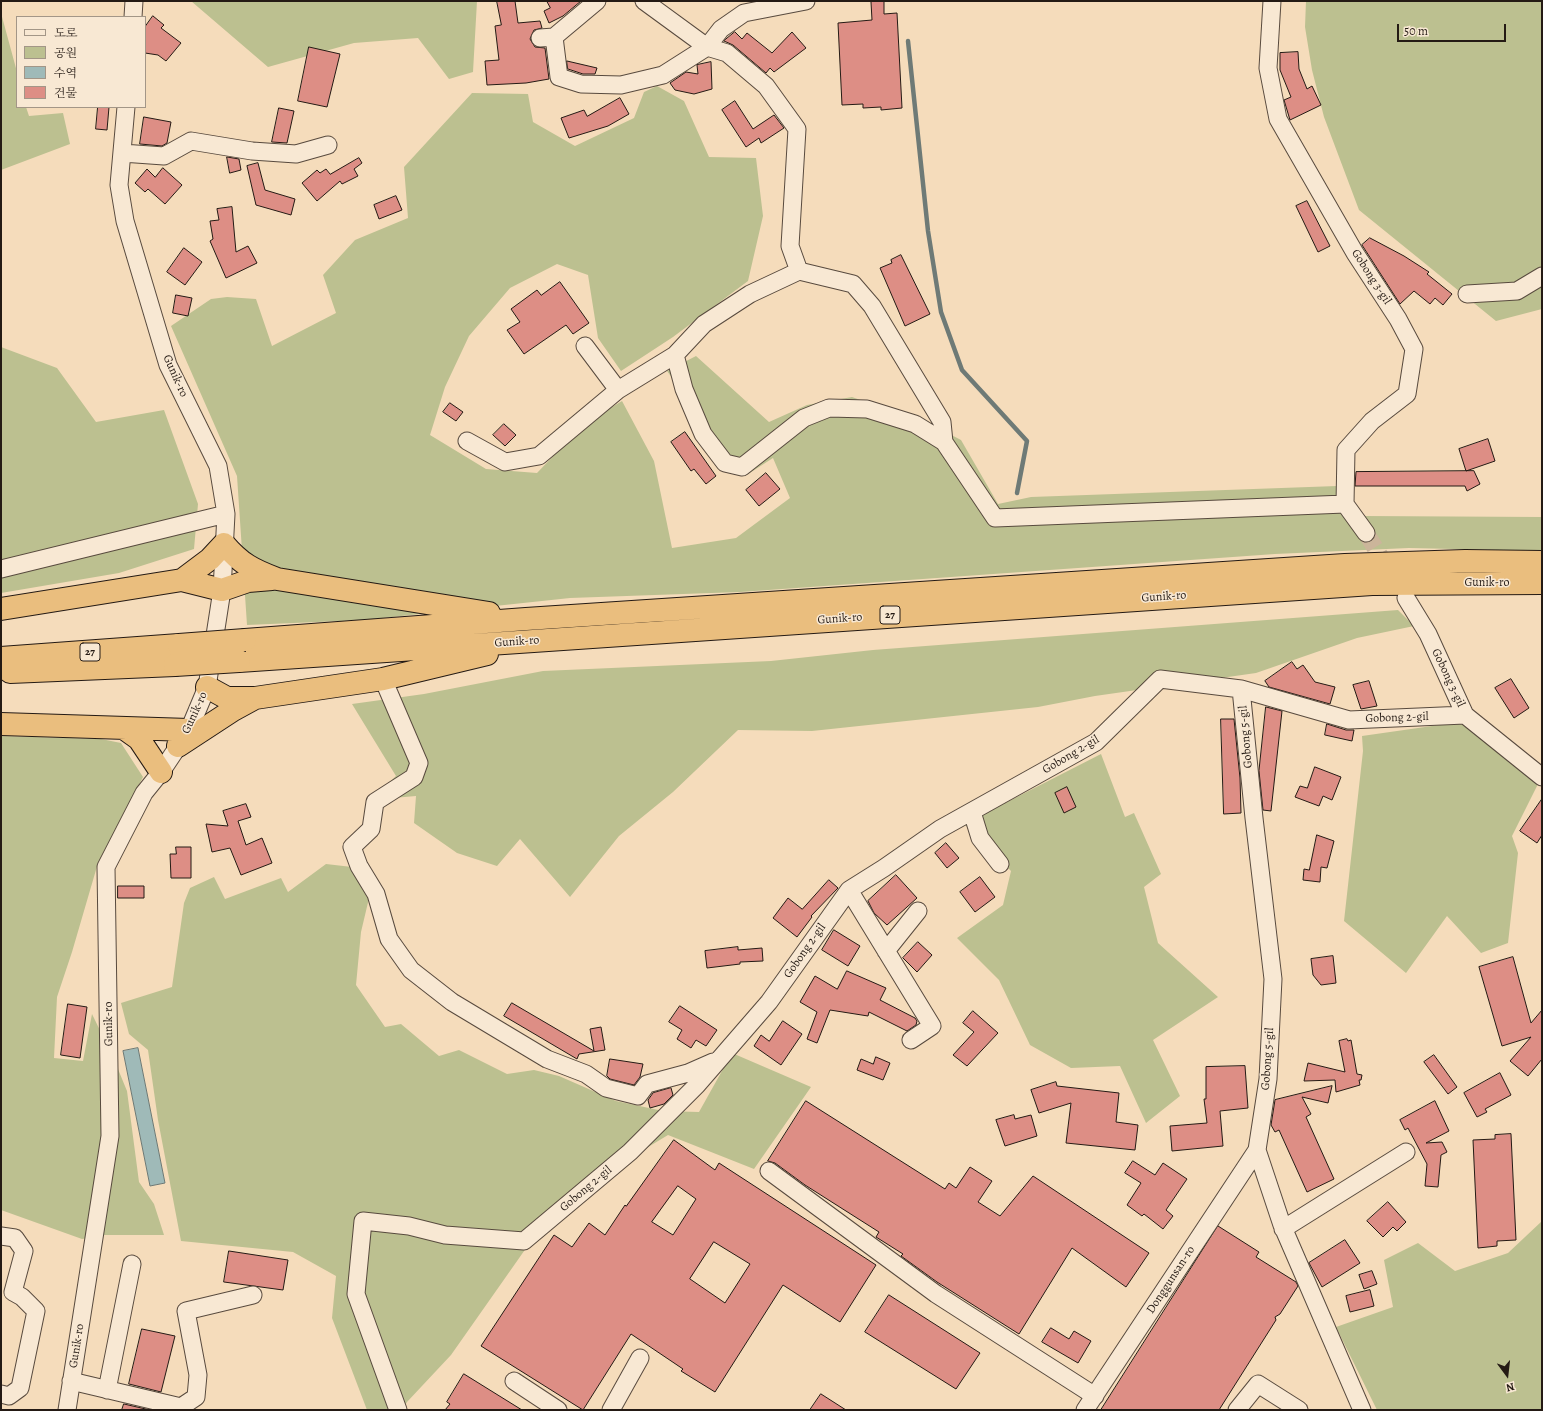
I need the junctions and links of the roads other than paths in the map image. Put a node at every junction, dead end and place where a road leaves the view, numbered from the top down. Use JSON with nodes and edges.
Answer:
{"nodes":[{"id":1,"x":134,"y":1,"type":"edge"},
{"id":2,"x":597,"y":1,"type":"edge"},
{"id":3,"x":644,"y":1,"type":"edge"},
{"id":4,"x":806,"y":1,"type":"edge"},
{"id":5,"x":1272,"y":1,"type":"edge"},
{"id":6,"x":133,"y":16,"type":"edge"},
{"id":7,"x":707,"y":47,"type":"junction"},
{"id":8,"x":126,"y":108,"type":"edge"},
{"id":9,"x":328,"y":145,"type":"dead end"},
{"id":10,"x":122,"y":153,"type":"junction"},
{"id":11,"x":799,"y":271,"type":"junction"},
{"id":12,"x":1542,"y":276,"type":"edge"},
{"id":13,"x":1466,"y":294,"type":"dead end"},
{"id":14,"x":585,"y":346,"type":"dead end"},
{"id":15,"x":675,"y":356,"type":"junction"},
{"id":16,"x":618,"y":390,"type":"junction"},
{"id":17,"x":467,"y":441,"type":"dead end"},
{"id":18,"x":944,"y":442,"type":"junction"},
{"id":19,"x":1345,"y":504,"type":"junction"},
{"id":20,"x":226,"y":514,"type":"junction"},
{"id":21,"x":1366,"y":533,"type":"tunnel mouth"},
{"id":22,"x":224,"y":544,"type":"junction"},
{"id":23,"x":1542,"y":562,"type":"edge"},
{"id":24,"x":1,"y":569,"type":"edge"},
{"id":25,"x":277,"y":579,"type":"junction"},
{"id":26,"x":182,"y":580,"type":"junction"},
{"id":27,"x":1542,"y":583,"type":"edge"},
{"id":28,"x":222,"y":590,"type":"junction"},
{"id":29,"x":1406,"y":598,"type":"dead end"},
{"id":30,"x":1,"y":609,"type":"edge"},
{"id":31,"x":526,"y":619,"type":"junction"},
{"id":32,"x":548,"y":639,"type":"junction"},
{"id":33,"x":177,"y":655,"type":"junction"},
{"id":34,"x":1,"y":658,"type":"edge"},
{"id":35,"x":1,"y":672,"type":"edge"},
{"id":36,"x":383,"y":679,"type":"junction"},
{"id":37,"x":207,"y":687,"type":"junction"},
{"id":38,"x":1241,"y":689,"type":"junction"},
{"id":39,"x":255,"y":698,"type":"junction"},
{"id":40,"x":1465,"y":715,"type":"junction"},
{"id":41,"x":1,"y":724,"type":"edge"},
{"id":42,"x":125,"y":729,"type":"junction"},
{"id":43,"x":183,"y":738,"type":"junction"},
{"id":44,"x":161,"y":772,"type":"junction"},
{"id":45,"x":1542,"y":777,"type":"edge"},
{"id":46,"x":972,"y":812,"type":"junction"},
{"id":47,"x":1000,"y":864,"type":"dead end"},
{"id":48,"x":849,"y":890,"type":"junction"},
{"id":49,"x":918,"y":911,"type":"dead end"},
{"id":50,"x":886,"y":951,"type":"junction"},
{"id":51,"x":911,"y":1040,"type":"dead end"},
{"id":52,"x":720,"y":1058,"type":"junction"},
{"id":53,"x":1257,"y":1150,"type":"junction"},
{"id":54,"x":1406,"y":1152,"type":"dead end"},
{"id":55,"x":768,"y":1171,"type":"dead end"},
{"id":56,"x":1283,"y":1229,"type":"junction"},
{"id":57,"x":1,"y":1236,"type":"edge"},
{"id":58,"x":132,"y":1264,"type":"dead end"},
{"id":59,"x":253,"y":1295,"type":"dead end"},
{"id":60,"x":640,"y":1358,"type":"dead end"},
{"id":61,"x":71,"y":1381,"type":"junction"},
{"id":62,"x":514,"y":1381,"type":"dead end"},
{"id":63,"x":107,"y":1390,"type":"junction"},
{"id":64,"x":1,"y":1394,"type":"edge"},
{"id":65,"x":1095,"y":1396,"type":"junction"},
{"id":66,"x":67,"y":1410,"type":"edge"},
{"id":67,"x":398,"y":1410,"type":"edge"},
{"id":68,"x":558,"y":1410,"type":"edge"},
{"id":69,"x":610,"y":1410,"type":"edge"},
{"id":70,"x":1085,"y":1410,"type":"edge"},
{"id":71,"x":1237,"y":1410,"type":"edge"},
{"id":72,"x":1299,"y":1410,"type":"edge"},
{"id":73,"x":1362,"y":1410,"type":"edge"}],
"edges":[{"from":1,"to":6,"type":"street"},
{"from":2,"to":7,"type":"street"},
{"from":3,"to":7,"type":"street"},
{"from":4,"to":7,"type":"street"},
{"from":5,"to":19,"type":"street","name":"Gobong 3-gil"},
{"from":7,"to":11,"type":"street"},
{"from":8,"to":10,"type":"street","name":"Gunik-ro"},
{"from":9,"to":10,"type":"street"},
{"from":10,"to":20,"type":"street","name":"Gunik-ro"},
{"from":11,"to":15,"type":"street"},
{"from":11,"to":18,"type":"street"},
{"from":12,"to":13,"type":"street"},
{"from":14,"to":16,"type":"street"},
{"from":15,"to":16,"type":"street"},
{"from":15,"to":18,"type":"street"},
{"from":16,"to":17,"type":"street"},
{"from":18,"to":19,"type":"street"},
{"from":19,"to":21,"type":"street"},
{"from":20,"to":22,"type":"street","name":"Gunik-ro"},
{"from":20,"to":24,"type":"street"},
{"from":22,"to":25,"type":"highway"},
{"from":22,"to":26,"type":"highway"},
{"from":22,"to":28,"type":"street","name":"Gunik-ro"},
{"from":23,"to":31,"type":"highway","name":"Gunik-ro","number":"27"},
{"from":25,"to":28,"type":"highway"},
{"from":25,"to":31,"type":"highway"},
{"from":26,"to":28,"type":"highway"},
{"from":26,"to":30,"type":"highway"},
{"from":27,"to":32,"type":"highway","name":"Gunik-ro","number":"27"},
{"from":28,"to":37,"type":"street","name":"Gunik-ro"},
{"from":29,"to":40,"type":"street","name":"Gobong 3-gil"},
{"from":31,"to":33,"type":"highway","name":"Gunik-ro","number":"27","bridge":true},
{"from":32,"to":33,"type":"highway","name":"Gunik-ro","number":"27","bridge":true},
{"from":32,"to":36,"type":"highway"},
{"from":33,"to":34,"type":"highway","name":"Gunik-ro","number":"27"},
{"from":33,"to":35,"type":"highway","name":"Gunik-ro","number":"27"},
{"from":36,"to":39,"type":"highway"},
{"from":36,"to":52,"type":"street"},
{"from":37,"to":39,"type":"highway"},
{"from":37,"to":43,"type":"street","name":"Gunik-ro"},
{"from":38,"to":40,"type":"street","name":"Gobong 2-gil"},
{"from":38,"to":46,"type":"street","name":"Gobong 2-gil"},
{"from":38,"to":53,"type":"street","name":"Gobong 5-gil"},
{"from":39,"to":43,"type":"highway"},
{"from":40,"to":45,"type":"street","name":"Gobong 3-gil"},
{"from":41,"to":42,"type":"highway"},
{"from":42,"to":43,"type":"highway"},
{"from":42,"to":44,"type":"highway"},
{"from":43,"to":44,"type":"street","name":"Gunik-ro"},
{"from":44,"to":61,"type":"street","name":"Gunik-ro"},
{"from":46,"to":47,"type":"street"},
{"from":46,"to":48,"type":"street","name":"Gobong 2-gil"},
{"from":48,"to":50,"type":"street"},
{"from":48,"to":52,"type":"street","name":"Gobong 2-gil"},
{"from":49,"to":50,"type":"street"},
{"from":50,"to":51,"type":"street"},
{"from":52,"to":67,"type":"street","name":"Gobong 2-gil"},
{"from":53,"to":56,"type":"street","name":"Gobong 5-gil"},
{"from":53,"to":65,"type":"street","name":"Donggunsan-ro"},
{"from":54,"to":56,"type":"street"},
{"from":55,"to":65,"type":"street"},
{"from":56,"to":73,"type":"street","name":"Gobong 5-gil"},
{"from":57,"to":64,"type":"street"},
{"from":58,"to":63,"type":"street"},
{"from":59,"to":63,"type":"street"},
{"from":60,"to":69,"type":"street"},
{"from":61,"to":63,"type":"street"},
{"from":61,"to":66,"type":"street","name":"Gunik-ro"},
{"from":62,"to":68,"type":"street"},
{"from":65,"to":70,"type":"street","name":"Donggunsan-ro"},
{"from":71,"to":72,"type":"street"}]}
